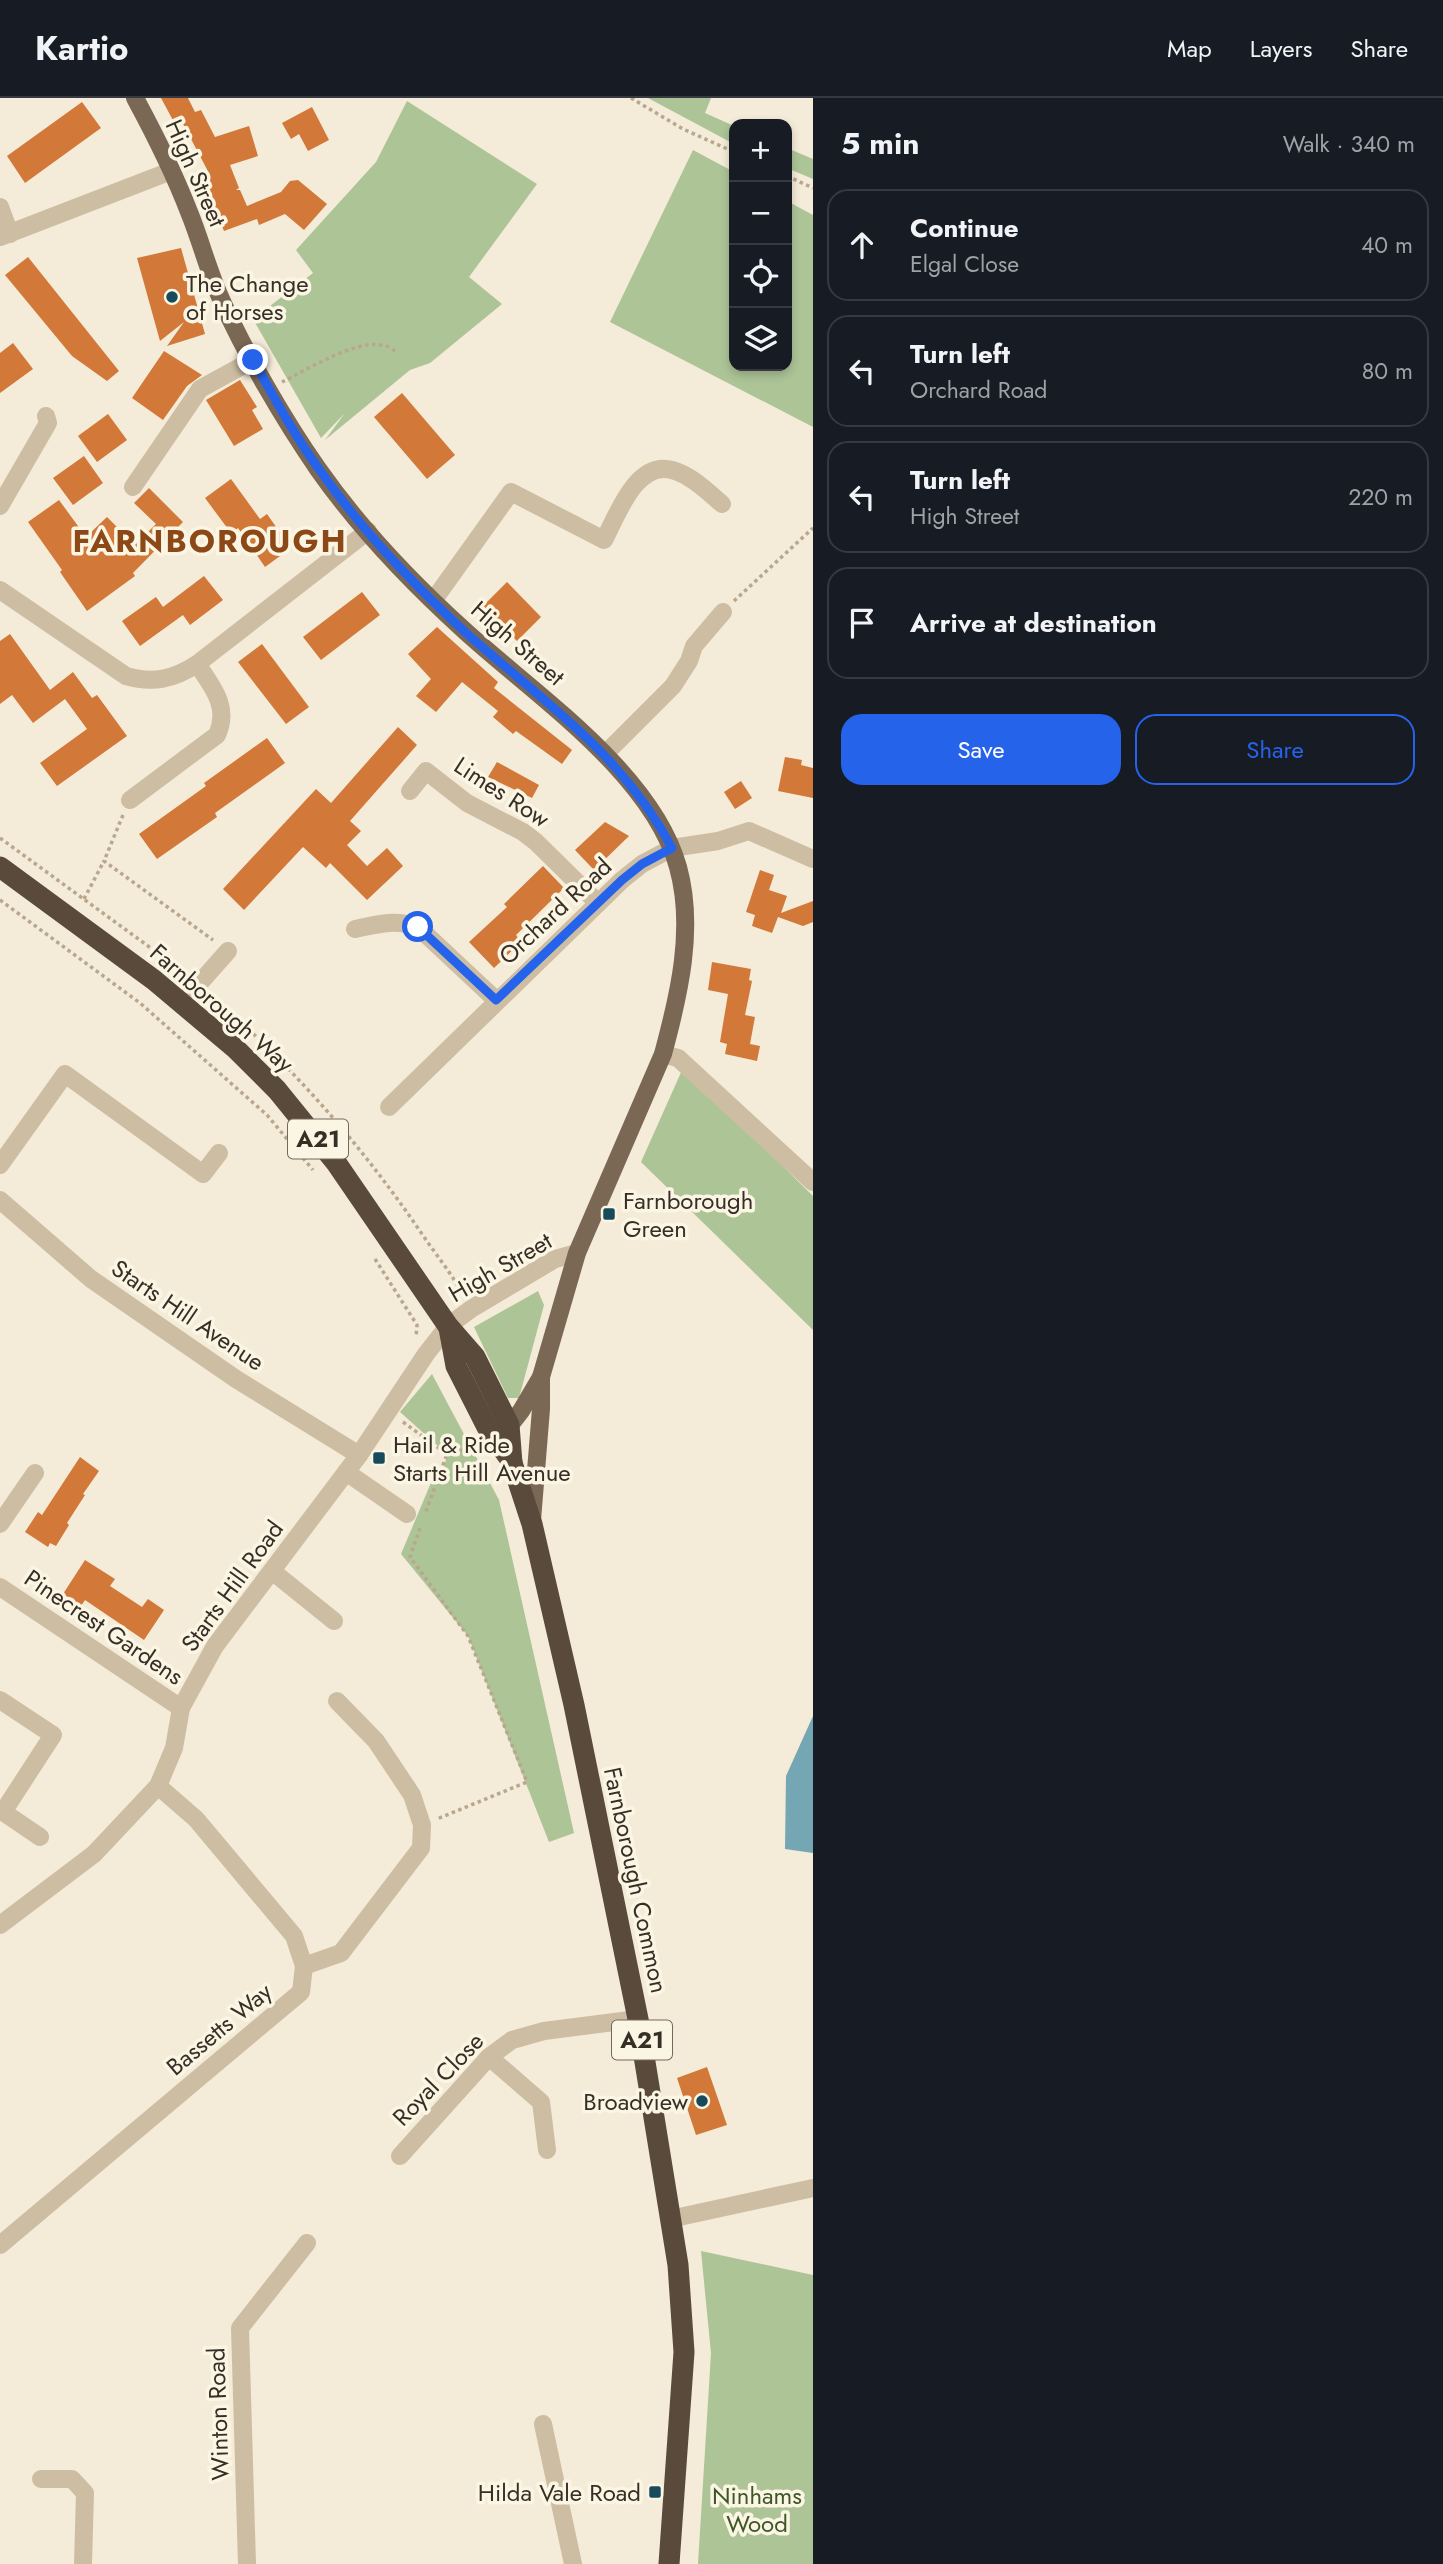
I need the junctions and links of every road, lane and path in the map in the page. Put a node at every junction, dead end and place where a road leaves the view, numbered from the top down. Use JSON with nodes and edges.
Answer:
{"nodes":[{"id":1,"x":135,"y":98,"type":"edge"},
{"id":2,"x":631,"y":98,"type":"edge"},
{"id":3,"x":729,"y":150,"type":"edge"},
{"id":4,"x":171,"y":171,"type":"junction"},
{"id":5,"x":792,"y":178,"type":"edge"},
{"id":6,"x":813,"y":188,"type":"edge"},
{"id":7,"x":0,"y":207,"type":"edge"},
{"id":8,"x":5,"y":235,"type":"edge"},
{"id":9,"x":397,"y":352,"type":"dead end"},
{"id":10,"x":253,"y":360,"type":"junction"},
{"id":11,"x":270,"y":389,"type":"junction"},
{"id":12,"x":46,"y":416,"type":"dead end"},
{"id":13,"x":133,"y":487,"type":"dead end"},
{"id":14,"x":722,"y":504,"type":"dead end"},
{"id":15,"x":0,"y":506,"type":"edge"},
{"id":16,"x":813,"y":528,"type":"edge"},
{"id":17,"x":368,"y":531,"type":"junction"},
{"id":18,"x":0,"y":590,"type":"edge"},
{"id":19,"x":433,"y":601,"type":"junction"},
{"id":20,"x":723,"y":612,"type":"joint"},
{"id":21,"x":197,"y":664,"type":"junction"},
{"id":22,"x":605,"y":754,"type":"junction"},
{"id":23,"x":410,"y":791,"type":"dead end"},
{"id":24,"x":130,"y":800,"type":"joint"},
{"id":25,"x":672,"y":848,"type":"junction"},
{"id":26,"x":813,"y":859,"type":"edge"},
{"id":27,"x":104,"y":861,"type":"junction"},
{"id":28,"x":0,"y":867,"type":"edge"},
{"id":29,"x":0,"y":900,"type":"edge"},
{"id":30,"x":598,"y":903,"type":"junction"},
{"id":31,"x":72,"y":920,"type":"junction"},
{"id":32,"x":355,"y":929,"type":"dead end"},
{"id":33,"x":228,"y":951,"type":"joint"},
{"id":34,"x":496,"y":1000,"type":"junction"},
{"id":35,"x":182,"y":1003,"type":"junction"},
{"id":36,"x":663,"y":1054,"type":"junction"},
{"id":37,"x":389,"y":1107,"type":"dead end"},
{"id":38,"x":219,"y":1153,"type":"dead end"},
{"id":39,"x":0,"y":1165,"type":"edge"},
{"id":40,"x":317,"y":1175,"type":"dead end"},
{"id":41,"x":813,"y":1182,"type":"edge"},
{"id":42,"x":0,"y":1200,"type":"edge"},
{"id":43,"x":369,"y":1249,"type":"dead end"},
{"id":44,"x":577,"y":1253,"type":"junction"},
{"id":45,"x":449,"y":1326,"type":"junction"},
{"id":46,"x":415,"y":1342,"type":"dead end"},
{"id":47,"x":541,"y":1377,"type":"junction"},
{"id":48,"x":388,"y":1411,"type":"junction"},
{"id":49,"x":509,"y":1425,"type":"junction"},
{"id":50,"x":498,"y":1452,"type":"junction"},
{"id":51,"x":447,"y":1454,"type":"junction"},
{"id":52,"x":359,"y":1455,"type":"junction"},
{"id":53,"x":346,"y":1472,"type":"junction"},
{"id":54,"x":35,"y":1473,"type":"dead end"},
{"id":55,"x":407,"y":1514,"type":"dead end"},
{"id":56,"x":0,"y":1524,"type":"edge"},
{"id":57,"x":532,"y":1524,"type":"junction"},
{"id":58,"x":272,"y":1571,"type":"junction"},
{"id":59,"x":0,"y":1587,"type":"edge"},
{"id":60,"x":334,"y":1620,"type":"dead end"},
{"id":61,"x":0,"y":1700,"type":"edge"},
{"id":62,"x":337,"y":1700,"type":"dead end"},
{"id":63,"x":181,"y":1708,"type":"junction"},
{"id":64,"x":158,"y":1786,"type":"junction"},
{"id":65,"x":422,"y":1825,"type":"junction"},
{"id":66,"x":40,"y":1837,"type":"dead end"},
{"id":67,"x":0,"y":1925,"type":"edge"},
{"id":68,"x":304,"y":1966,"type":"junction"},
{"id":69,"x":638,"y":2019,"type":"junction"},
{"id":70,"x":489,"y":2057,"type":"junction"},
{"id":71,"x":547,"y":2150,"type":"dead end"},
{"id":72,"x":400,"y":2155,"type":"dead end"},
{"id":73,"x":813,"y":2188,"type":"edge"},
{"id":74,"x":670,"y":2219,"type":"junction"},
{"id":75,"x":307,"y":2244,"type":"dead end"},
{"id":76,"x":0,"y":2245,"type":"edge"},
{"id":77,"x":543,"y":2424,"type":"dead end"},
{"id":78,"x":41,"y":2479,"type":"dead end"},
{"id":79,"x":83,"y":2564,"type":"edge"},
{"id":80,"x":247,"y":2564,"type":"edge"},
{"id":81,"x":573,"y":2564,"type":"edge"},
{"id":82,"x":669,"y":2564,"type":"edge"}],
"edges":[{"from":1,"to":4,"type":"main road","name":"High Street"},
{"from":2,"to":3,"type":"path"},
{"from":4,"to":8,"type":"street"},
{"from":4,"to":10,"type":"main road","name":"High Street"},
{"from":5,"to":6,"type":"path"},
{"from":7,"to":8,"type":"street"},
{"from":9,"to":11,"type":"path"},
{"from":10,"to":11,"type":"main road","name":"High Street"},
{"from":10,"to":13,"type":"street"},
{"from":11,"to":17,"type":"main road","name":"High Street"},
{"from":12,"to":15,"type":"street"},
{"from":14,"to":19,"type":"street"},
{"from":16,"to":20,"type":"path"},
{"from":17,"to":19,"type":"main road","name":"High Street"},
{"from":17,"to":21,"type":"street"},
{"from":18,"to":21,"type":"street"},
{"from":19,"to":22,"type":"main road","name":"High Street"},
{"from":20,"to":22,"type":"street"},
{"from":21,"to":24,"type":"street"},
{"from":22,"to":25,"type":"main road","name":"High Street"},
{"from":23,"to":30,"type":"street","name":"Limes Row"},
{"from":24,"to":27,"type":"path"},
{"from":25,"to":26,"type":"street","name":"Orchard Road"},
{"from":25,"to":30,"type":"street","name":"Orchard Road"},
{"from":25,"to":36,"type":"main road","name":"High Street"},
{"from":27,"to":31,"type":"path"},
{"from":27,"to":33,"type":"path"},
{"from":28,"to":31,"type":"highway","name":"Farnborough Way","number":"A21"},
{"from":29,"to":40,"type":"path"},
{"from":30,"to":34,"type":"street","name":"Orchard Road"},
{"from":31,"to":35,"type":"highway","name":"Farnborough Way","number":"A21"},
{"from":32,"to":34,"type":"street"},
{"from":33,"to":35,"type":"street"},
{"from":34,"to":37,"type":"street","name":"Orchard Road"},
{"from":35,"to":45,"type":"highway","name":"Farnborough Way","number":"A21"},
{"from":36,"to":41,"type":"street"},
{"from":36,"to":44,"type":"main road","name":"High Street"},
{"from":38,"to":39,"type":"street"},
{"from":42,"to":52,"type":"street","name":"Starts Hill Avenue"},
{"from":43,"to":46,"type":"path"},
{"from":44,"to":45,"type":"street","name":"High Street"},
{"from":44,"to":47,"type":"main road","name":"High Street"},
{"from":45,"to":48,"type":"street","name":"Starts Hill Road"},
{"from":45,"to":49,"type":"highway","name":"Farnborough Common","number":"A21"},
{"from":45,"to":50,"type":"highway","name":"Farnborough Common","number":"A21"},
{"from":47,"to":49,"type":"main road","name":"High Street"},
{"from":47,"to":57,"type":"main road","name":"High Street"},
{"from":48,"to":51,"type":"path"},
{"from":48,"to":52,"type":"street","name":"Starts Hill Road"},
{"from":49,"to":50,"type":"highway","name":"Farnborough Common","number":"A21"},
{"from":50,"to":51,"type":"path"},
{"from":50,"to":57,"type":"highway","name":"Farnborough Common","number":"A21"},
{"from":51,"to":65,"type":"path"},
{"from":52,"to":53,"type":"street","name":"Starts Hill Road"},
{"from":53,"to":55,"type":"street"},
{"from":53,"to":58,"type":"street","name":"Starts Hill Road"},
{"from":54,"to":56,"type":"street"},
{"from":57,"to":69,"type":"highway","name":"Farnborough Common","number":"A21"},
{"from":58,"to":60,"type":"street"},
{"from":58,"to":63,"type":"street","name":"Starts Hill Road"},
{"from":59,"to":63,"type":"street","name":"Pinecrest Gardens"},
{"from":61,"to":66,"type":"street"},
{"from":62,"to":65,"type":"street"},
{"from":63,"to":64,"type":"street","name":"Starts Hill Road"},
{"from":64,"to":67,"type":"street","name":"Starts Hill Road"},
{"from":64,"to":68,"type":"street"},
{"from":65,"to":68,"type":"street"},
{"from":68,"to":76,"type":"street","name":"Bassetts Way"},
{"from":69,"to":70,"type":"street","name":"Royal Close"},
{"from":69,"to":74,"type":"highway","name":"Farnborough Common","number":"A21"},
{"from":70,"to":71,"type":"street"},
{"from":70,"to":72,"type":"street","name":"Royal Close"},
{"from":73,"to":74,"type":"street"},
{"from":74,"to":82,"type":"highway","name":"Farnborough Common","number":"A21"},
{"from":75,"to":80,"type":"street","name":"Winton Road"},
{"from":77,"to":81,"type":"street"},
{"from":78,"to":79,"type":"street"}]}
